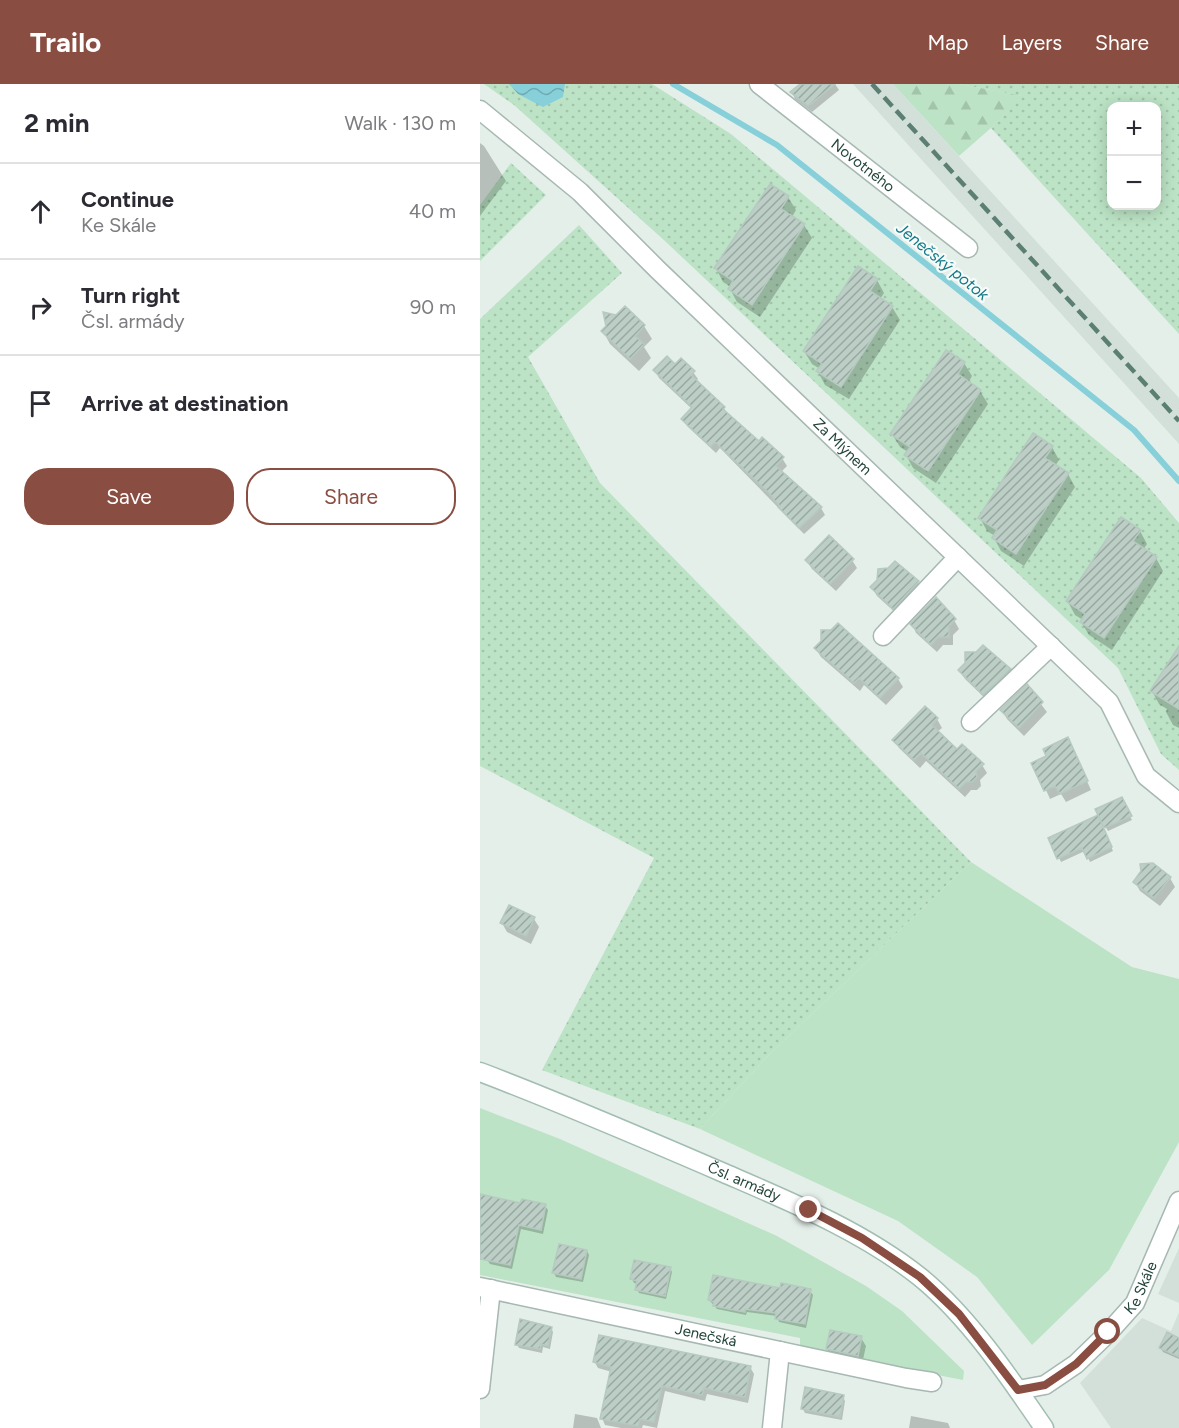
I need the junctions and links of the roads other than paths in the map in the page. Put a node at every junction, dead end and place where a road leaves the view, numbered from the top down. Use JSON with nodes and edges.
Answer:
{"nodes":[{"id":1,"x":759,"y":84,"type":"edge"},
{"id":2,"x":480,"y":110,"type":"edge"},
{"id":3,"x":968,"y":248,"type":"dead end"},
{"id":4,"x":958,"y":557,"type":"junction"},
{"id":5,"x":883,"y":636,"type":"dead end"},
{"id":6,"x":1050,"y":646,"type":"junction"},
{"id":7,"x":971,"y":723,"type":"dead end"},
{"id":8,"x":1179,"y":802,"type":"edge"},
{"id":9,"x":480,"y":1071,"type":"edge"},
{"id":10,"x":1179,"y":1201,"type":"edge"},
{"id":11,"x":485,"y":1288,"type":"edge"},
{"id":12,"x":780,"y":1351,"type":"junction"},
{"id":13,"x":932,"y":1382,"type":"dead end"},
{"id":14,"x":480,"y":1389,"type":"edge"},
{"id":15,"x":1018,"y":1390,"type":"junction"},
{"id":16,"x":772,"y":1428,"type":"edge"},
{"id":17,"x":1044,"y":1428,"type":"edge"}],
"edges":[{"from":1,"to":3,"type":"street","name":"Novotného"},
{"from":2,"to":4,"type":"street","name":"Za Mlýnem"},
{"from":4,"to":5,"type":"street"},
{"from":4,"to":6,"type":"street","name":"Za Mlýnem"},
{"from":6,"to":7,"type":"street"},
{"from":6,"to":8,"type":"street","name":"Za Mlýnem"},
{"from":9,"to":15,"type":"street","name":"Čsl. armády"},
{"from":10,"to":15,"type":"street","name":"Ke Skále"},
{"from":11,"to":12,"type":"street","name":"Jenečská"},
{"from":11,"to":14,"type":"street"},
{"from":12,"to":13,"type":"street","name":"Jenečská"},
{"from":12,"to":16,"type":"street"},
{"from":15,"to":17,"type":"street","name":"Čsl. armády"}]}
